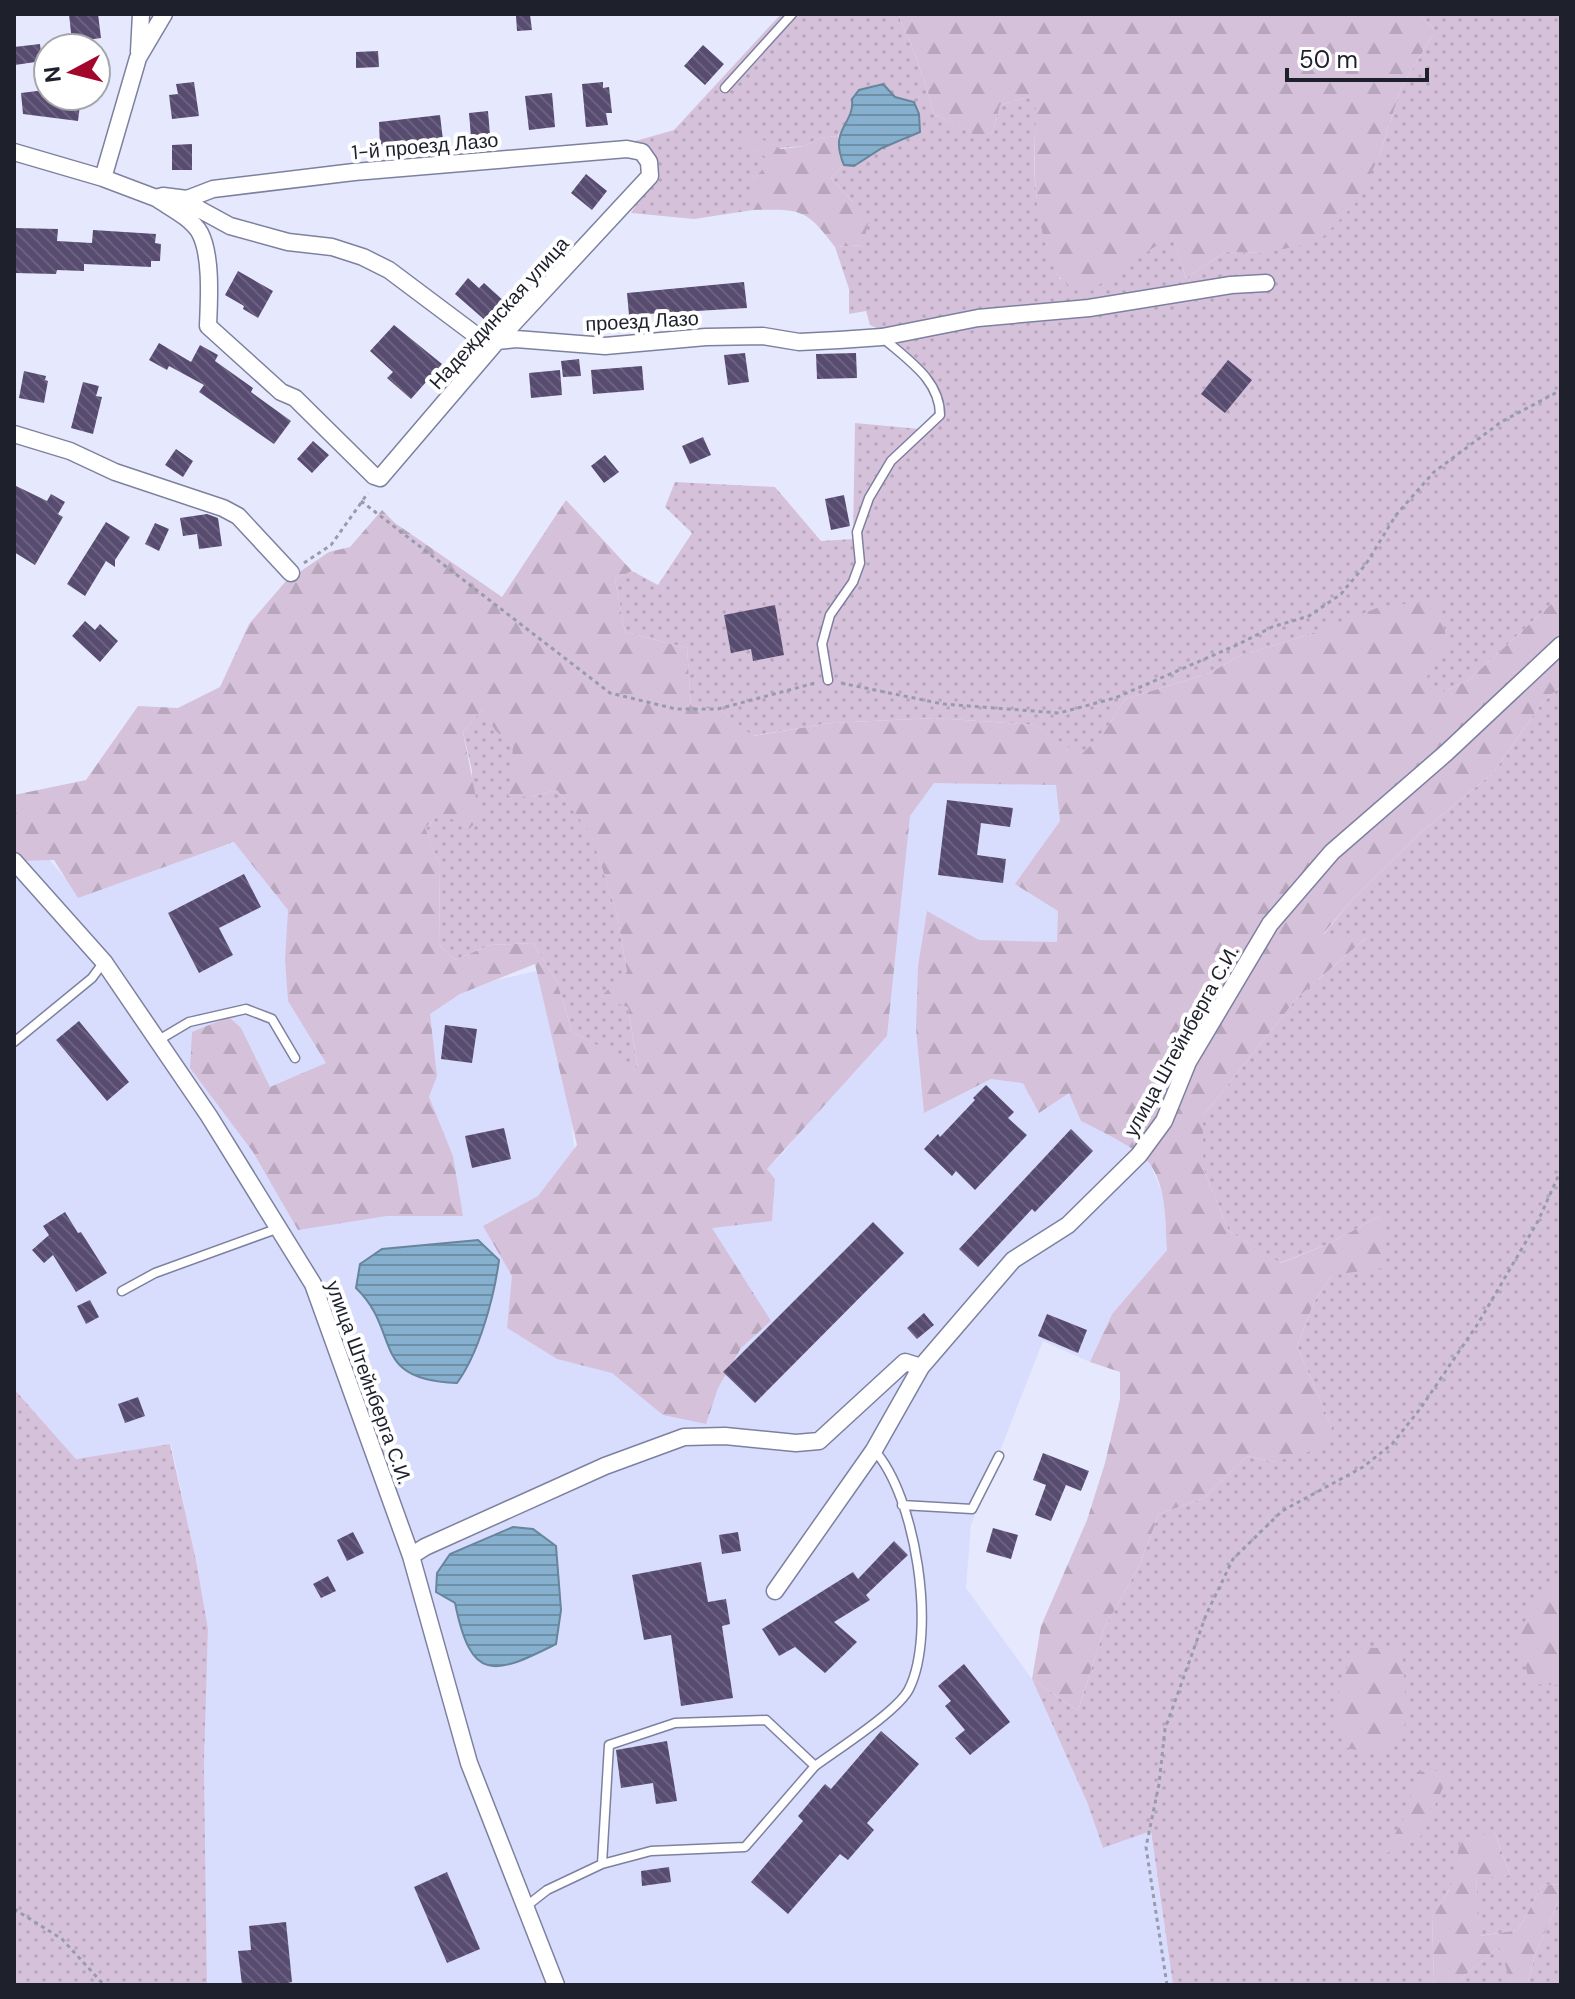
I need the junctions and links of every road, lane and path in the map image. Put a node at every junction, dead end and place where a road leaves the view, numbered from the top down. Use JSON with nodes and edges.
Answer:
{"nodes":[{"id":1,"x":141,"y":14,"type":"edge"},
{"id":2,"x":164,"y":14,"type":"edge"},
{"id":3,"x":792,"y":14,"type":"edge"},
{"id":4,"x":138,"y":58,"type":"junction"},
{"id":5,"x":725,"y":88,"type":"dead end"},
{"id":6,"x":14,"y":152,"type":"edge"},
{"id":7,"x":650,"y":176,"type":"joint"},
{"id":8,"x":103,"y":178,"type":"junction"},
{"id":9,"x":156,"y":198,"type":"junction"},
{"id":10,"x":187,"y":199,"type":"junction"},
{"id":11,"x":1266,"y":283,"type":"dead end"},
{"id":12,"x":882,"y":337,"type":"junction"},
{"id":13,"x":497,"y":341,"type":"junction"},
{"id":14,"x":1561,"y":390,"type":"edge"},
{"id":15,"x":14,"y":434,"type":"edge"},
{"id":16,"x":380,"y":478,"type":"junction"},
{"id":17,"x":361,"y":501,"type":"junction"},
{"id":18,"x":291,"y":573,"type":"joint"},
{"id":19,"x":1561,"y":645,"type":"edge"},
{"id":20,"x":828,"y":680,"type":"junction"},
{"id":21,"x":14,"y":861,"type":"edge"},
{"id":22,"x":104,"y":962,"type":"junction"},
{"id":23,"x":14,"y":1042,"type":"edge"},
{"id":24,"x":156,"y":1042,"type":"junction"},
{"id":25,"x":295,"y":1058,"type":"dead end"},
{"id":26,"x":1561,"y":1170,"type":"edge"},
{"id":27,"x":280,"y":1228,"type":"junction"},
{"id":28,"x":122,"y":1291,"type":"dead end"},
{"id":29,"x":921,"y":1367,"type":"junction"},
{"id":30,"x":874,"y":1450,"type":"junction"},
{"id":31,"x":999,"y":1456,"type":"dead end"},
{"id":32,"x":902,"y":1505,"type":"junction"},
{"id":33,"x":411,"y":1556,"type":"junction"},
{"id":34,"x":775,"y":1591,"type":"dead end"},
{"id":35,"x":815,"y":1766,"type":"junction"},
{"id":36,"x":602,"y":1864,"type":"junction"},
{"id":37,"x":524,"y":1908,"type":"junction"},
{"id":38,"x":14,"y":1909,"type":"edge"},
{"id":39,"x":104,"y":1985,"type":"edge"},
{"id":40,"x":556,"y":1985,"type":"edge"},
{"id":41,"x":1167,"y":1985,"type":"edge"}],
"edges":[{"from":1,"to":4,"type":"street"},
{"from":2,"to":4,"type":"street"},
{"from":3,"to":5,"type":"lane"},
{"from":4,"to":8,"type":"street"},
{"from":6,"to":8,"type":"street"},
{"from":7,"to":10,"type":"street","name":"1-й проезд Лазо"},
{"from":7,"to":13,"type":"street","name":"Надеждинская улица"},
{"from":8,"to":9,"type":"street"},
{"from":9,"to":10,"type":"street"},
{"from":9,"to":16,"type":"street"},
{"from":10,"to":13,"type":"street","name":"проезд Лазо"},
{"from":11,"to":12,"type":"street","name":"проезд Лазо"},
{"from":12,"to":13,"type":"street","name":"проезд Лазо"},
{"from":12,"to":20,"type":"lane"},
{"from":13,"to":16,"type":"street","name":"Надеждинская улица"},
{"from":14,"to":20,"type":"path"},
{"from":15,"to":18,"type":"street"},
{"from":16,"to":17,"type":"path"},
{"from":17,"to":18,"type":"path"},
{"from":17,"to":20,"type":"path"},
{"from":19,"to":29,"type":"street","name":"улица Штейнберга С.И."},
{"from":21,"to":22,"type":"street","name":"улица Штейнберга С.И."},
{"from":22,"to":23,"type":"lane"},
{"from":22,"to":24,"type":"street","name":"улица Штейнберга С.И."},
{"from":24,"to":25,"type":"lane"},
{"from":24,"to":27,"type":"street","name":"улица Штейнберга С.И."},
{"from":26,"to":41,"type":"path"},
{"from":27,"to":28,"type":"lane"},
{"from":27,"to":33,"type":"street","name":"улица Штейнберга С.И."},
{"from":29,"to":30,"type":"street","name":"улица Штейнберга С.И."},
{"from":29,"to":33,"type":"street"},
{"from":30,"to":32,"type":"lane"},
{"from":30,"to":34,"type":"street","name":"улица Штейнберга С.И."},
{"from":31,"to":32,"type":"lane"},
{"from":32,"to":35,"type":"lane"},
{"from":33,"to":37,"type":"street","name":"улица Штейнберга С.И."},
{"from":35,"to":36,"type":"lane"},
{"from":35,"to":36,"type":"lane"},
{"from":36,"to":37,"type":"lane"},
{"from":37,"to":40,"type":"street","name":"улица Штейнберга С.И."},
{"from":38,"to":39,"type":"path"}]}
